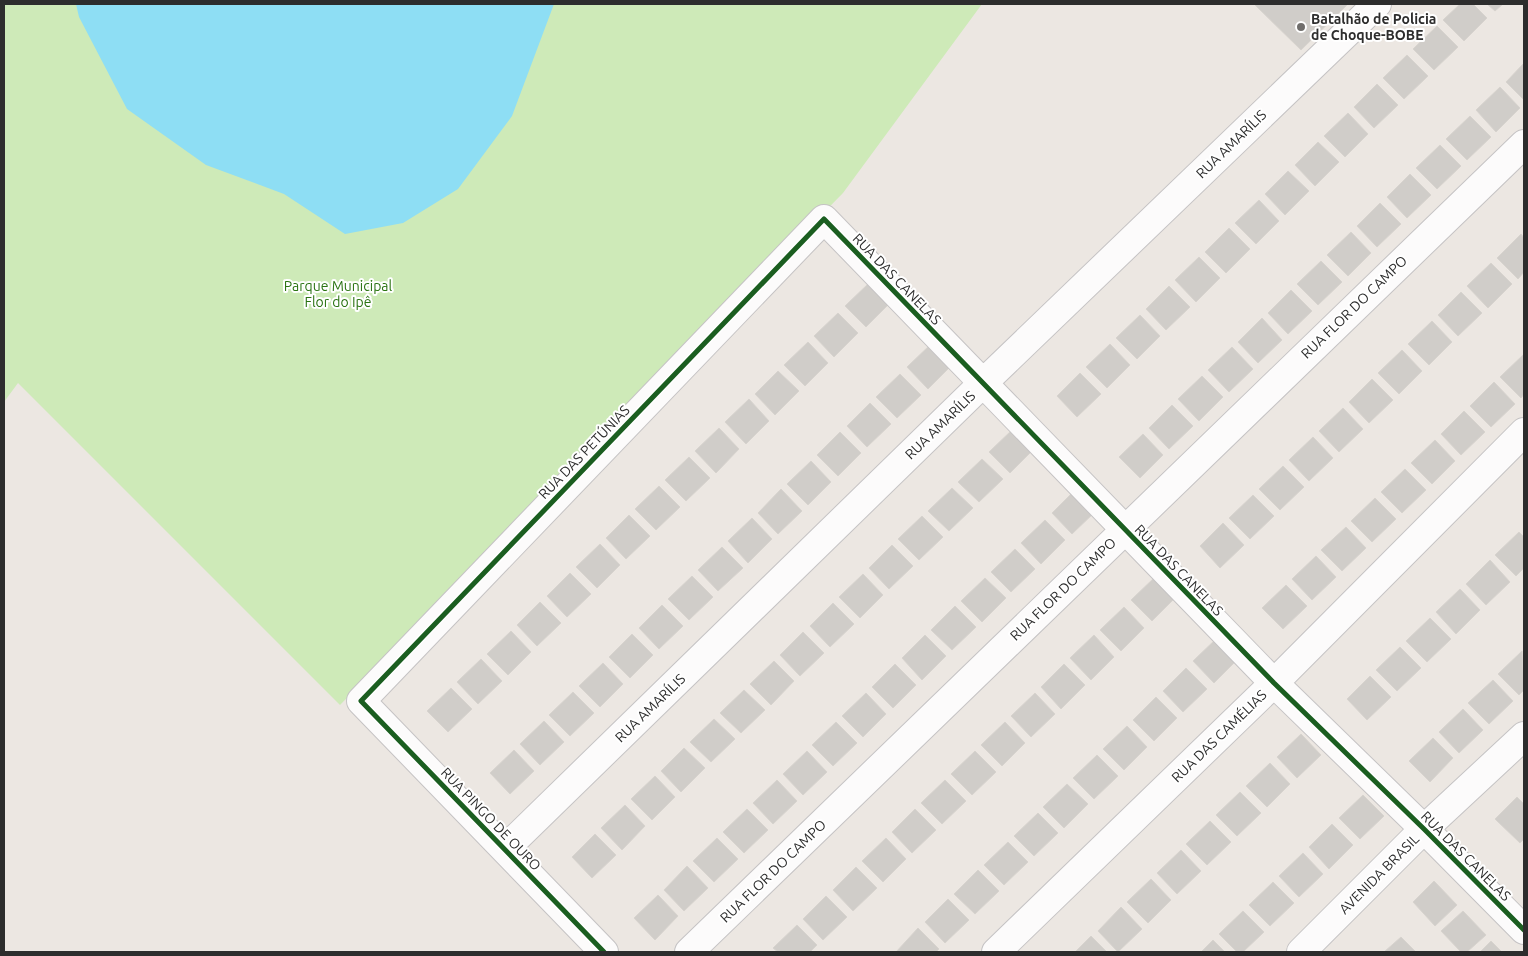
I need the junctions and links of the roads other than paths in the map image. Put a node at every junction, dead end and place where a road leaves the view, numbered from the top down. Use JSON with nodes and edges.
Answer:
{"nodes":[{"id":1,"x":1377,"y":4,"type":"edge"},
{"id":2,"x":1524,"y":144,"type":"edge"},
{"id":3,"x":824,"y":219,"type":"joint"},
{"id":4,"x":983,"y":383,"type":"junction"},
{"id":5,"x":1524,"y":432,"type":"edge"},
{"id":6,"x":1124,"y":529,"type":"junction"},
{"id":7,"x":1274,"y":683,"type":"junction"},
{"id":8,"x":361,"y":701,"type":"joint"},
{"id":9,"x":1524,"y":736,"type":"edge"},
{"id":10,"x":1424,"y":829,"type":"junction"},
{"id":11,"x":505,"y":849,"type":"junction"},
{"id":12,"x":1524,"y":930,"type":"edge"},
{"id":13,"x":604,"y":952,"type":"edge"},
{"id":14,"x":690,"y":952,"type":"edge"},
{"id":15,"x":996,"y":952,"type":"edge"},
{"id":16,"x":1301,"y":952,"type":"edge"}],
"edges":[{"from":1,"to":4,"type":"street","name":"RUA AMARÍLIS"},
{"from":2,"to":6,"type":"street","name":"RUA FLOR DO CAMPO"},
{"from":3,"to":4,"type":"street","name":"RUA DAS CANELAS"},
{"from":3,"to":8,"type":"street","name":"RUA DAS PETÚNIAS"},
{"from":4,"to":6,"type":"street","name":"RUA DAS CANELAS"},
{"from":4,"to":11,"type":"street","name":"RUA AMARÍLIS"},
{"from":5,"to":7,"type":"street","name":"RUA DAS CAMÉLIAS"},
{"from":6,"to":7,"type":"street","name":"RUA DAS CANELAS"},
{"from":6,"to":14,"type":"street","name":"RUA FLOR DO CAMPO"},
{"from":7,"to":10,"type":"street","name":"RUA DAS CANELAS"},
{"from":7,"to":15,"type":"street","name":"RUA DAS CAMÉLIAS"},
{"from":8,"to":11,"type":"street","name":"RUA PINGO DE OURO"},
{"from":9,"to":10,"type":"street","name":"AVENIDA BRASIL"},
{"from":10,"to":12,"type":"street","name":"RUA DAS CANELAS"},
{"from":10,"to":16,"type":"street","name":"AVENIDA BRASIL"},
{"from":11,"to":13,"type":"street","name":"RUA PINGO DE OURO"}]}
